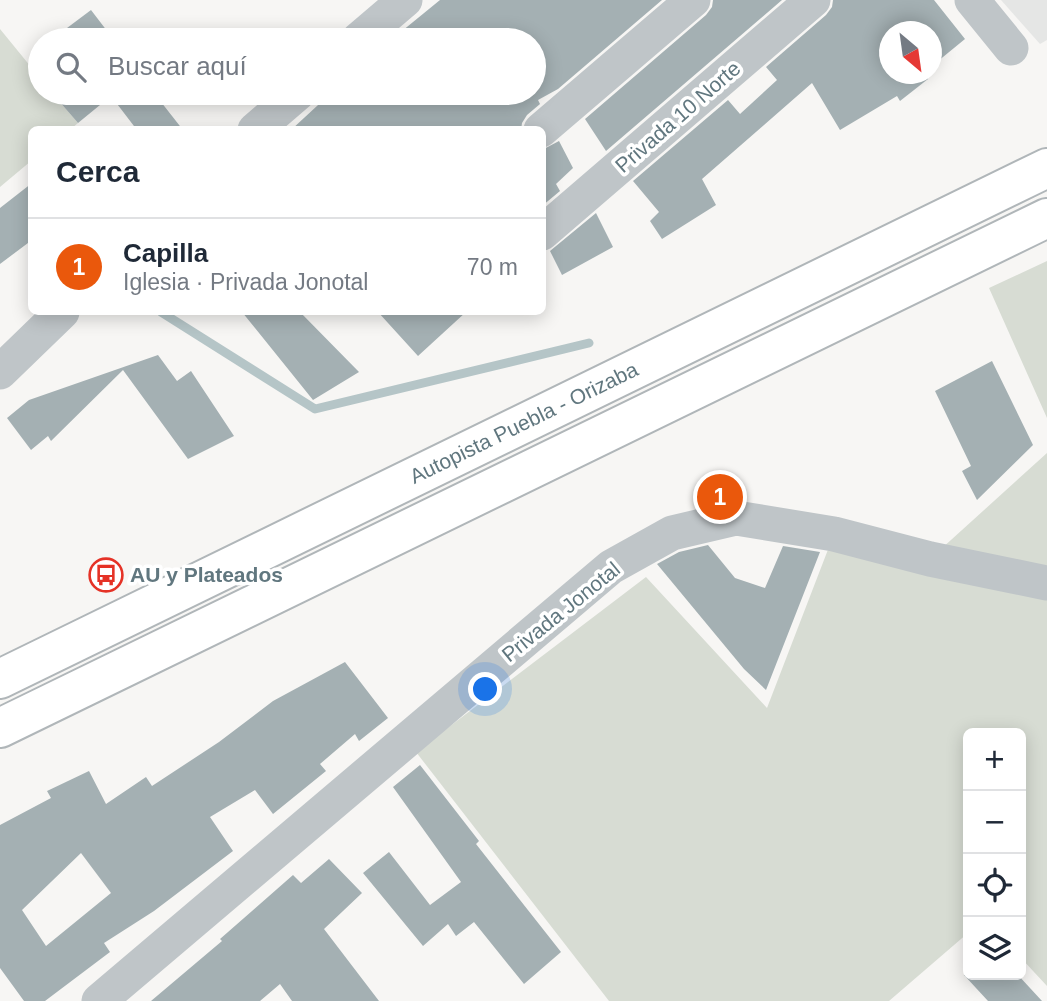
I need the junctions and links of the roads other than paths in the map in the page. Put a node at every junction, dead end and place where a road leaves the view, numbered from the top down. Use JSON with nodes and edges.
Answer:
{"nodes":[{"id":1,"x":405,"y":0,"type":"edge"},
{"id":2,"x":693,"y":0,"type":"edge"},
{"id":3,"x":813,"y":0,"type":"edge"},
{"id":4,"x":972,"y":0,"type":"edge"},
{"id":5,"x":372,"y":28,"type":"edge"},
{"id":6,"x":1011,"y":48,"type":"dead end"},
{"id":7,"x":284,"y":105,"type":"edge"},
{"id":8,"x":260,"y":126,"type":"edge"},
{"id":9,"x":546,"y":126,"type":"edge"},
{"id":10,"x":1047,"y":168,"type":"edge"},
{"id":11,"x":1047,"y":218,"type":"edge"},
{"id":12,"x":546,"y":230,"type":"edge"},
{"id":13,"x":59,"y":315,"type":"edge"},
{"id":14,"x":0,"y":372,"type":"edge"},
{"id":15,"x":1047,"y":583,"type":"edge"},
{"id":16,"x":0,"y":678,"type":"edge"},
{"id":17,"x":0,"y":728,"type":"edge"},
{"id":18,"x":99,"y":1001,"type":"edge"}],
"edges":[{"from":1,"to":5,"type":"street"},
{"from":2,"to":9,"type":"street"},
{"from":3,"to":12,"type":"street","name":"Privada 10 Norte"},
{"from":4,"to":6,"type":"street"},
{"from":7,"to":8,"type":"street"},
{"from":10,"to":16,"type":"highway","name":"Autopista Puebla - Orizaba"},
{"from":11,"to":17,"type":"highway"},
{"from":13,"to":14,"type":"street"},
{"from":15,"to":18,"type":"street","name":"Privada Jonotal"}]}
